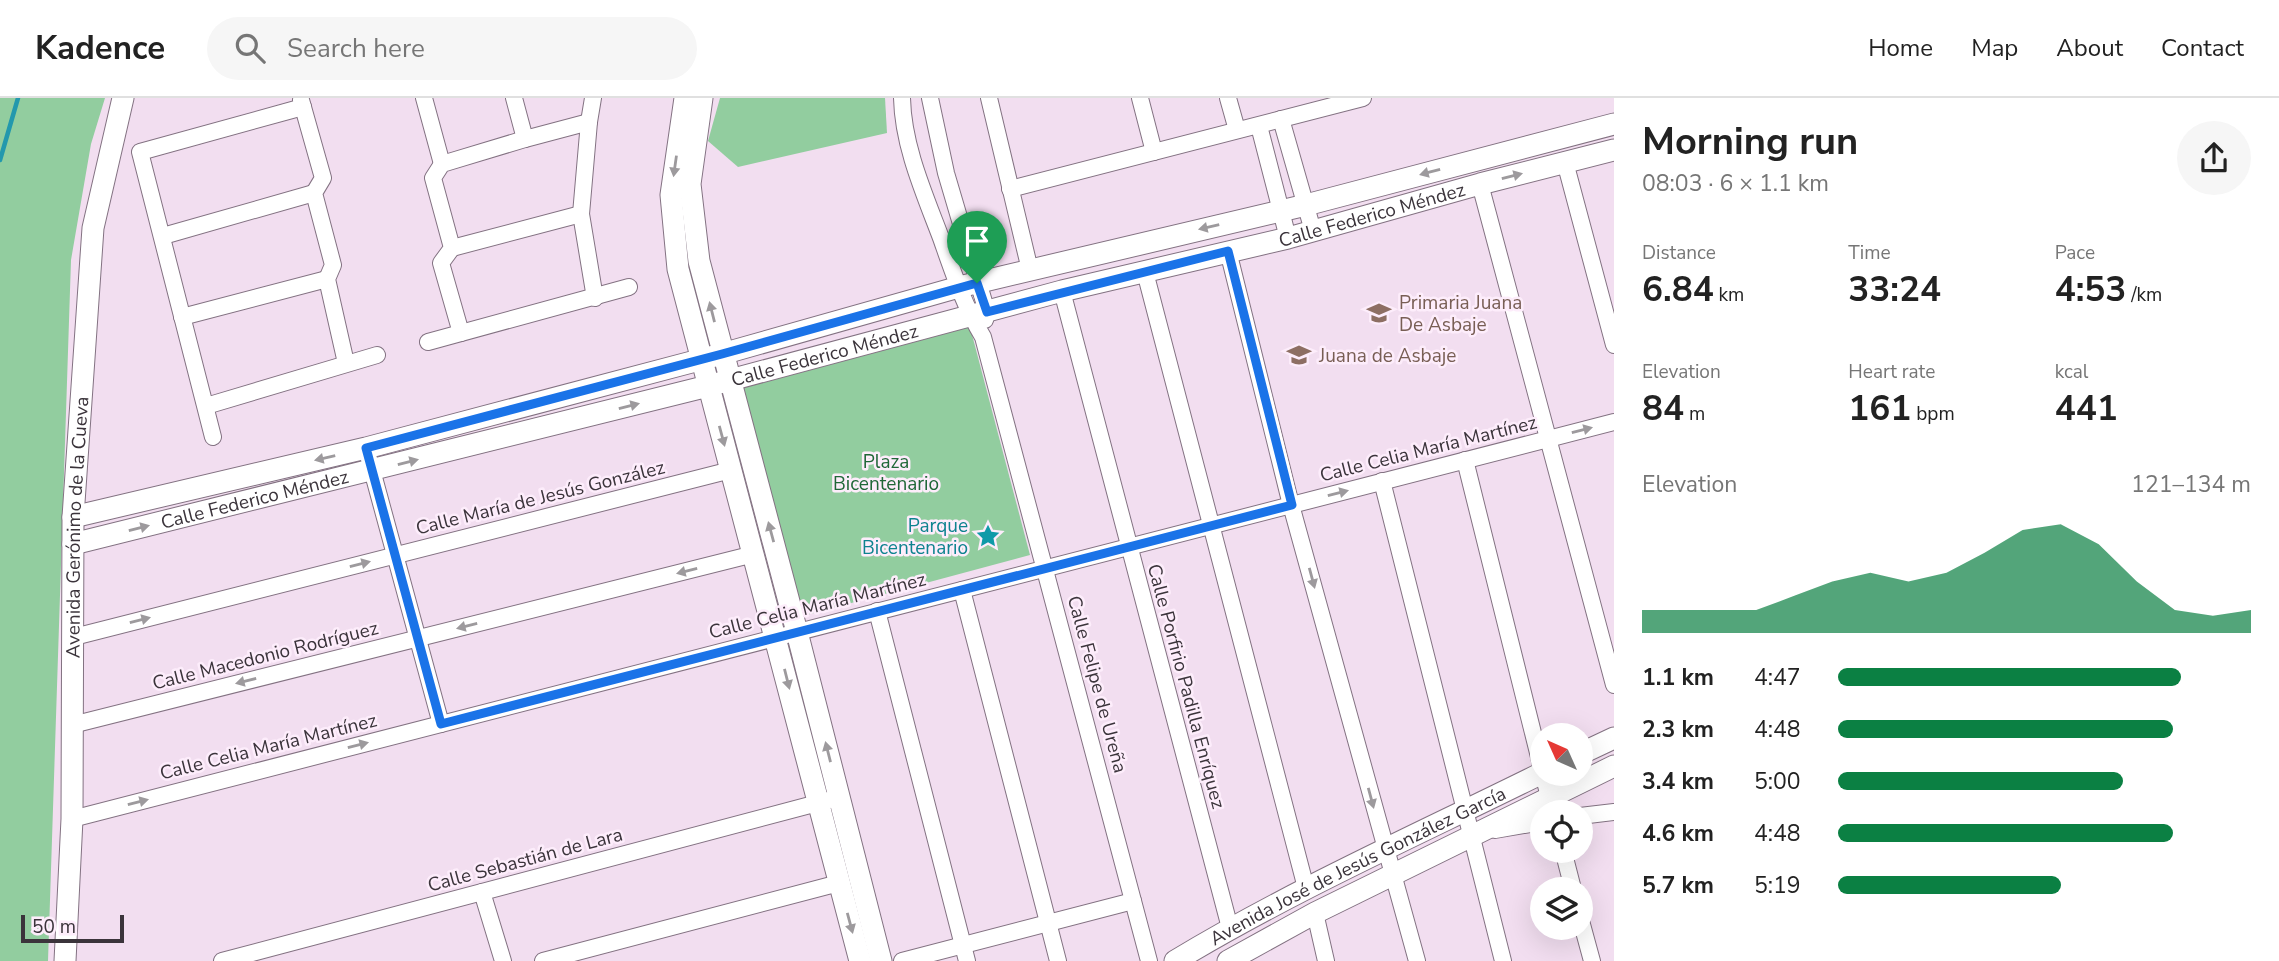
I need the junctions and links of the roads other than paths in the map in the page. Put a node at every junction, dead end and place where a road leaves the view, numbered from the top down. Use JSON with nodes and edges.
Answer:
{"nodes":[{"id":1,"x":123,"y":98,"type":"edge"},
{"id":2,"x":424,"y":98,"type":"edge"},
{"id":3,"x":514,"y":98,"type":"edge"},
{"id":4,"x":593,"y":98,"type":"edge"},
{"id":5,"x":902,"y":98,"type":"edge"},
{"id":6,"x":929,"y":98,"type":"edge"},
{"id":7,"x":1140,"y":98,"type":"edge"},
{"id":8,"x":1228,"y":98,"type":"edge"},
{"id":9,"x":1363,"y":98,"type":"edge"},
{"id":10,"x":691,"y":99,"type":"edge"},
{"id":11,"x":994,"y":99,"type":"edge"},
{"id":12,"x":302,"y":103,"type":"edge"},
{"id":13,"x":1304,"y":105,"type":"edge"},
{"id":14,"x":1281,"y":119,"type":"junction"},
{"id":15,"x":589,"y":122,"type":"junction"},
{"id":16,"x":1614,"y":124,"type":"edge"},
{"id":17,"x":1259,"y":126,"type":"junction"},
{"id":18,"x":1237,"y":130,"type":"junction"},
{"id":19,"x":525,"y":139,"type":"junction"},
{"id":20,"x":1614,"y":150,"type":"edge"},
{"id":21,"x":1154,"y":152,"type":"junction"},
{"id":22,"x":1565,"y":162,"type":"junction"},
{"id":23,"x":442,"y":164,"type":"junction"},
{"id":24,"x":1480,"y":184,"type":"junction"},
{"id":25,"x":1010,"y":188,"type":"junction"},
{"id":26,"x":314,"y":192,"type":"junction"},
{"id":27,"x":1306,"y":205,"type":"junction"},
{"id":28,"x":1281,"y":210,"type":"junction"},
{"id":29,"x":581,"y":214,"type":"junction"},
{"id":30,"x":1313,"y":231,"type":"junction"},
{"id":31,"x":163,"y":236,"type":"junction"},
{"id":32,"x":1288,"y":237,"type":"junction"},
{"id":33,"x":452,"y":248,"type":"junction"},
{"id":34,"x":1228,"y":251,"type":"junction"},
{"id":35,"x":1030,"y":270,"type":"junction"},
{"id":36,"x":1145,"y":272,"type":"junction"},
{"id":37,"x":327,"y":279,"type":"junction"},
{"id":38,"x":968,"y":285,"type":"junction"},
{"id":39,"x":629,"y":288,"type":"dead end"},
{"id":40,"x":1062,"y":291,"type":"junction"},
{"id":41,"x":595,"y":298,"type":"junction"},
{"id":42,"x":978,"y":313,"type":"junction"},
{"id":43,"x":182,"y":317,"type":"junction"},
{"id":44,"x":461,"y":333,"type":"junction"},
{"id":45,"x":428,"y":342,"type":"dead end"},
{"id":46,"x":1614,"y":345,"type":"edge"},
{"id":47,"x":722,"y":354,"type":"junction"},
{"id":48,"x":377,"y":355,"type":"dead end"},
{"id":49,"x":701,"y":359,"type":"junction"},
{"id":50,"x":346,"y":363,"type":"junction"},
{"id":51,"x":730,"y":380,"type":"junction"},
{"id":52,"x":708,"y":386,"type":"junction"},
{"id":53,"x":206,"y":406,"type":"junction"},
{"id":54,"x":1614,"y":422,"type":"edge"},
{"id":55,"x":213,"y":437,"type":"dead end"},
{"id":56,"x":1548,"y":439,"type":"junction"},
{"id":57,"x":366,"y":448,"type":"junction"},
{"id":58,"x":1465,"y":460,"type":"junction"},
{"id":59,"x":731,"y":470,"type":"junction"},
{"id":60,"x":372,"y":471,"type":"junction"},
{"id":61,"x":1382,"y":481,"type":"junction"},
{"id":62,"x":1292,"y":505,"type":"junction"},
{"id":63,"x":73,"y":517,"type":"junction"},
{"id":64,"x":1211,"y":526,"type":"junction"},
{"id":65,"x":73,"y":544,"type":"junction"},
{"id":66,"x":1129,"y":547,"type":"junction"},
{"id":67,"x":754,"y":554,"type":"junction"},
{"id":68,"x":395,"y":555,"type":"junction"},
{"id":69,"x":1045,"y":568,"type":"junction"},
{"id":70,"x":961,"y":590,"type":"junction"},
{"id":71,"x":877,"y":611,"type":"junction"},
{"id":72,"x":787,"y":635,"type":"junction"},
{"id":73,"x":74,"y":637,"type":"junction"},
{"id":74,"x":418,"y":638,"type":"junction"},
{"id":75,"x":1614,"y":685,"type":"edge"},
{"id":76,"x":1530,"y":723,"type":"edge"},
{"id":77,"x":441,"y":724,"type":"junction"},
{"id":78,"x":72,"y":725,"type":"junction"},
{"id":79,"x":1614,"y":738,"type":"edge"},
{"id":80,"x":1593,"y":748,"type":"edge"},
{"id":81,"x":1614,"y":765,"type":"edge"},
{"id":82,"x":1530,"y":778,"type":"edge"},
{"id":83,"x":829,"y":800,"type":"junction"},
{"id":84,"x":1559,"y":800,"type":"edge"},
{"id":85,"x":1464,"y":812,"type":"junction"},
{"id":86,"x":1614,"y":812,"type":"edge"},
{"id":87,"x":1530,"y":814,"type":"edge"},
{"id":88,"x":1593,"y":814,"type":"edge"},
{"id":89,"x":72,"y":819,"type":"junction"},
{"id":90,"x":1530,"y":824,"type":"edge"},
{"id":91,"x":1477,"y":835,"type":"junction"},
{"id":92,"x":1385,"y":849,"type":"junction"},
{"id":93,"x":1394,"y":873,"type":"junction"},
{"id":94,"x":839,"y":883,"type":"junction"},
{"id":95,"x":1307,"y":888,"type":"junction"},
{"id":96,"x":482,"y":892,"type":"junction"},
{"id":97,"x":1133,"y":901,"type":"junction"},
{"id":98,"x":1315,"y":913,"type":"junction"},
{"id":99,"x":1049,"y":923,"type":"junction"},
{"id":100,"x":1230,"y":928,"type":"junction"},
{"id":101,"x":1586,"y":940,"type":"edge"},
{"id":102,"x":965,"y":953,"type":"edge"},
{"id":103,"x":1235,"y":959,"type":"edge"},
{"id":104,"x":65,"y":961,"type":"edge"},
{"id":105,"x":222,"y":961,"type":"edge"},
{"id":106,"x":503,"y":961,"type":"edge"},
{"id":107,"x":542,"y":961,"type":"edge"},
{"id":108,"x":860,"y":961,"type":"edge"},
{"id":109,"x":881,"y":961,"type":"edge"},
{"id":110,"x":902,"y":961,"type":"edge"},
{"id":111,"x":1058,"y":961,"type":"edge"},
{"id":112,"x":1149,"y":961,"type":"edge"},
{"id":113,"x":1175,"y":961,"type":"edge"},
{"id":114,"x":1326,"y":961,"type":"edge"},
{"id":115,"x":1417,"y":961,"type":"edge"},
{"id":116,"x":1503,"y":961,"type":"edge"},
{"id":117,"x":1592,"y":961,"type":"edge"}],
"edges":[{"from":1,"to":63,"type":"street","name":"Avenida Gerónimo de la Cueva"},
{"from":2,"to":23,"type":"street"},
{"from":3,"to":19,"type":"street"},
{"from":4,"to":15,"type":"street"},
{"from":5,"to":38,"type":"street","name":"Calle Felipe de Ureña"},
{"from":6,"to":38,"type":"street","name":"Calle Felipe de Ureña"},
{"from":7,"to":21,"type":"street"},
{"from":8,"to":18,"type":"street"},
{"from":9,"to":13,"type":"street"},
{"from":47,"to":10,"type":"street","one_way":true},
{"from":10,"to":49,"type":"street","one_way":true},
{"from":11,"to":25,"type":"street"},
{"from":12,"to":26,"type":"street"},
{"from":12,"to":31,"type":"street"},
{"from":13,"to":14,"type":"street"},
{"from":14,"to":17,"type":"street"},
{"from":14,"to":27,"type":"street"},
{"from":15,"to":19,"type":"street"},
{"from":15,"to":29,"type":"street"},
{"from":16,"to":27,"type":"street","name":"Calle Federico Méndez","one_way":true},
{"from":17,"to":18,"type":"street"},
{"from":17,"to":28,"type":"street"},
{"from":18,"to":21,"type":"street"},
{"from":19,"to":23,"type":"street"},
{"from":20,"to":22,"type":"street","name":"Calle Federico Méndez"},
{"from":21,"to":25,"type":"street"},
{"from":24,"to":22,"type":"street","name":"Calle Federico Méndez","one_way":true},
{"from":22,"to":46,"type":"street"},
{"from":23,"to":33,"type":"street"},
{"from":24,"to":30,"type":"street","name":"Calle Federico Méndez"},
{"from":24,"to":56,"type":"street"},
{"from":25,"to":35,"type":"street"},
{"from":26,"to":31,"type":"street"},
{"from":26,"to":37,"type":"street"},
{"from":27,"to":28,"type":"street","name":"Calle Federico Méndez"},
{"from":27,"to":30,"type":"street"},
{"from":28,"to":32,"type":"street"},
{"from":28,"to":35,"type":"street","name":"Calle Federico Méndez","one_way":true},
{"from":29,"to":33,"type":"street"},
{"from":29,"to":41,"type":"street"},
{"from":30,"to":32,"type":"street","name":"Calle Federico Méndez"},
{"from":31,"to":43,"type":"street"},
{"from":32,"to":34,"type":"street","name":"Calle Federico Méndez"},
{"from":33,"to":44,"type":"street"},
{"from":34,"to":36,"type":"street","name":"Calle Federico Méndez"},
{"from":34,"to":62,"type":"street"},
{"from":35,"to":38,"type":"street","name":"Calle Federico Méndez"},
{"from":36,"to":40,"type":"street","name":"Calle Federico Méndez"},
{"from":36,"to":64,"type":"street"},
{"from":37,"to":43,"type":"street"},
{"from":37,"to":50,"type":"street"},
{"from":38,"to":42,"type":"street","name":"Calle Felipe de Ureña"},
{"from":38,"to":47,"type":"street","name":"Calle Federico Méndez"},
{"from":39,"to":41,"type":"street"},
{"from":40,"to":42,"type":"street","name":"Calle Federico Méndez"},
{"from":40,"to":66,"type":"street","name":"Calle Porfirio Padilla Enríquez"},
{"from":41,"to":44,"type":"street"},
{"from":42,"to":51,"type":"street","name":"Calle Federico Méndez"},
{"from":42,"to":69,"type":"street","name":"Calle Felipe de Ureña"},
{"from":43,"to":53,"type":"street"},
{"from":44,"to":45,"type":"street"},
{"from":47,"to":49,"type":"street","name":"Calle Federico Méndez"},
{"from":47,"to":51,"type":"street"},
{"from":48,"to":50,"type":"street"},
{"from":49,"to":52,"type":"street"},
{"from":49,"to":57,"type":"street","name":"Calle Federico Méndez"},
{"from":50,"to":53,"type":"street"},
{"from":51,"to":52,"type":"street","name":"Calle Federico Méndez"},
{"from":72,"to":51,"type":"street","one_way":true},
{"from":52,"to":59,"type":"street","one_way":true},
{"from":60,"to":52,"type":"street","name":"Calle Federico Méndez","one_way":true},
{"from":53,"to":55,"type":"street"},
{"from":56,"to":54,"type":"street","name":"Calle Celia María Martínez","one_way":true},
{"from":56,"to":58,"type":"street","name":"Calle Celia María Martínez"},
{"from":56,"to":75,"type":"street"},
{"from":57,"to":60,"type":"street"},
{"from":57,"to":63,"type":"street","name":"Calle Federico Méndez","one_way":true},
{"from":58,"to":61,"type":"street","name":"Calle Celia María Martínez"},
{"from":58,"to":76,"type":"street"},
{"from":59,"to":67,"type":"street"},
{"from":59,"to":68,"type":"street","name":"Calle María de Jesús González"},
{"from":65,"to":60,"type":"street","name":"Calle Federico Méndez","one_way":true},
{"from":60,"to":68,"type":"street"},
{"from":62,"to":61,"type":"street","name":"Calle Celia María Martínez","one_way":true},
{"from":61,"to":85,"type":"street"},
{"from":62,"to":64,"type":"street","name":"Calle Celia María Martínez"},
{"from":62,"to":92,"type":"street","one_way":true},
{"from":63,"to":65,"type":"street","name":"Avenida Gerónimo de la Cueva"},
{"from":64,"to":66,"type":"street","name":"Calle Celia María Martínez"},
{"from":64,"to":95,"type":"street"},
{"from":65,"to":73,"type":"street","name":"Avenida Gerónimo de la Cueva"},
{"from":66,"to":69,"type":"street","name":"Calle Celia María Martínez"},
{"from":66,"to":100,"type":"street","name":"Calle Porfirio Padilla Enríquez"},
{"from":67,"to":72,"type":"street"},
{"from":67,"to":74,"type":"street","name":"Calle Macedonio Rodríguez","one_way":true},
{"from":73,"to":68,"type":"street","name":"Calle María de Jesús González","one_way":true},
{"from":68,"to":74,"type":"street"},
{"from":69,"to":70,"type":"street","name":"Calle Celia María Martínez"},
{"from":69,"to":97,"type":"street","name":"Calle Felipe de Ureña"},
{"from":70,"to":71,"type":"street","name":"Calle Celia María Martínez"},
{"from":70,"to":99,"type":"street"},
{"from":71,"to":72,"type":"street","name":"Calle Celia María Martínez"},
{"from":71,"to":102,"type":"street"},
{"from":72,"to":77,"type":"street","name":"Calle Celia María Martínez"},
{"from":72,"to":83,"type":"street"},
{"from":73,"to":78,"type":"street","name":"Avenida Gerónimo de la Cueva"},
{"from":74,"to":77,"type":"street"},
{"from":74,"to":78,"type":"street","name":"Calle Macedonio Rodríguez","one_way":true},
{"from":89,"to":77,"type":"street","name":"Calle Celia María Martínez","one_way":true},
{"from":78,"to":89,"type":"street","name":"Avenida Gerónimo de la Cueva"},
{"from":79,"to":80,"type":"street"},
{"from":81,"to":84,"type":"street","name":"Avenida José de Jesús González García"},
{"from":82,"to":85,"type":"street","name":"Avenida José de Jesús González García"},
{"from":83,"to":94,"type":"street"},
{"from":83,"to":96,"type":"street","name":"Calle Sebastián de Lara"},
{"from":83,"to":109,"type":"street"},
{"from":85,"to":91,"type":"street"},
{"from":85,"to":92,"type":"street","name":"Avenida José de Jesús González García"},
{"from":86,"to":88,"type":"street"},
{"from":87,"to":91,"type":"street","name":"Avenida José de Jesús González García"},
{"from":89,"to":104,"type":"street","name":"Avenida Gerónimo de la Cueva"},
{"from":90,"to":91,"type":"street"},
{"from":91,"to":93,"type":"street","name":"Avenida José de Jesús González García"},
{"from":91,"to":116,"type":"street"},
{"from":92,"to":93,"type":"street"},
{"from":92,"to":95,"type":"street","name":"Avenida José de Jesús González García"},
{"from":93,"to":98,"type":"street","name":"Avenida José de Jesús González García"},
{"from":93,"to":115,"type":"street"},
{"from":94,"to":107,"type":"street"},
{"from":94,"to":108,"type":"street","one_way":true},
{"from":95,"to":100,"type":"street","name":"Avenida José de Jesús González García"},
{"from":96,"to":105,"type":"street","name":"Calle Sebastián de Lara"},
{"from":96,"to":106,"type":"street"},
{"from":97,"to":99,"type":"street"},
{"from":97,"to":112,"type":"street","name":"Calle Felipe de Ureña"},
{"from":98,"to":103,"type":"street","name":"Avenida José de Jesús González García"},
{"from":98,"to":114,"type":"street"},
{"from":99,"to":102,"type":"street"},
{"from":99,"to":111,"type":"street"},
{"from":100,"to":113,"type":"street","name":"Avenida José de Jesús González García"},
{"from":101,"to":117,"type":"street"},
{"from":102,"to":110,"type":"street"}]}
